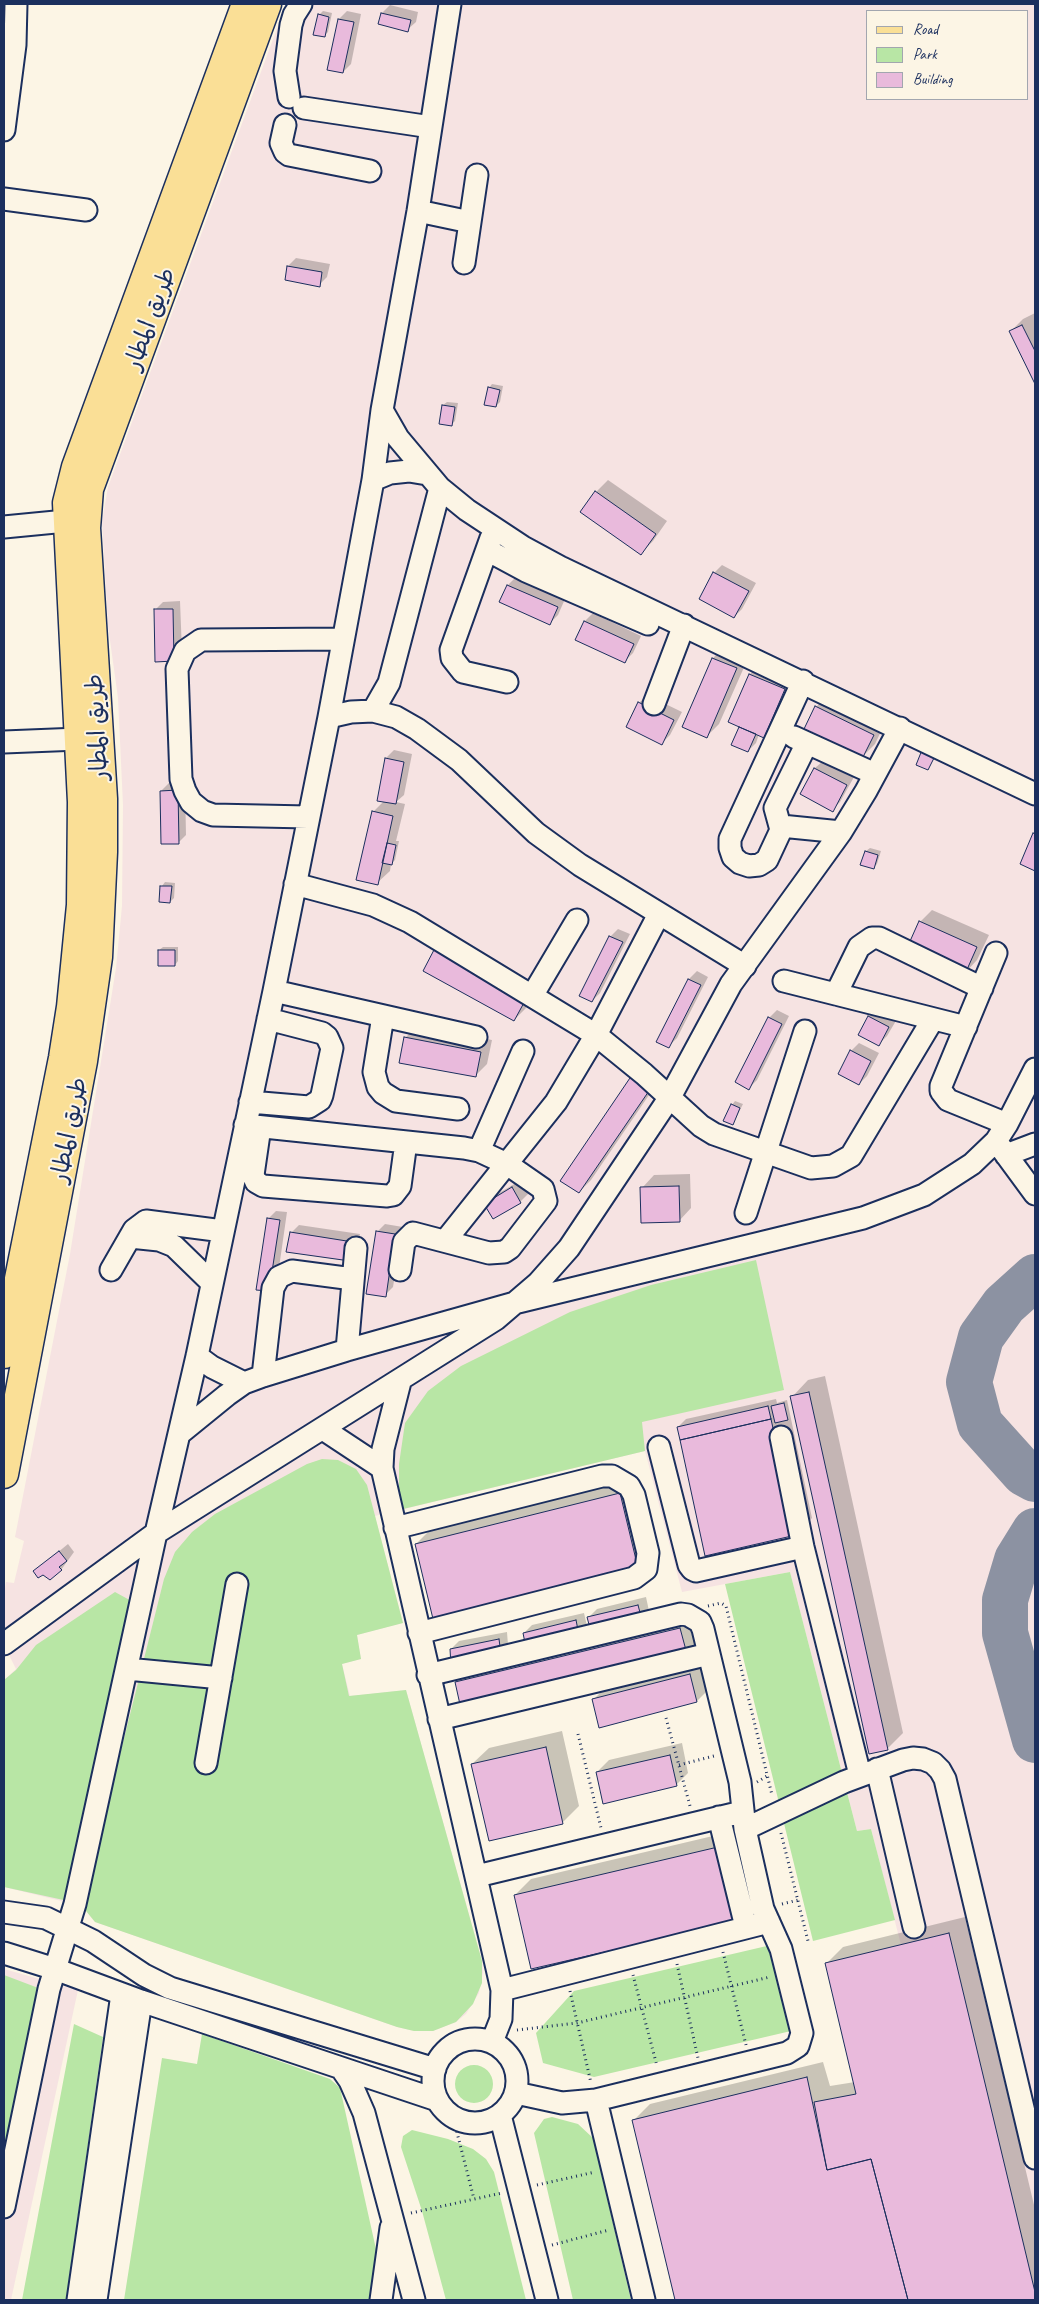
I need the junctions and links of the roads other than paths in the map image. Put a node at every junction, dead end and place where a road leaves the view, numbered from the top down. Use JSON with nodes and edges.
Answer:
{"nodes":[{"id":1,"x":16,"y":4,"type":"edge"},
{"id":2,"x":246,"y":4,"type":"edge"},
{"id":3,"x":267,"y":4,"type":"edge"},
{"id":4,"x":301,"y":4,"type":"edge"},
{"id":5,"x":450,"y":4,"type":"edge"},
{"id":6,"x":297,"y":102,"type":"junction"},
{"id":7,"x":431,"y":127,"type":"junction"},
{"id":8,"x":4,"y":130,"type":"edge"},
{"id":9,"x":370,"y":171,"type":"dead end"},
{"id":10,"x":477,"y":174,"type":"dead end"},
{"id":11,"x":4,"y":199,"type":"edge"},
{"id":12,"x":86,"y":210,"type":"dead end"},
{"id":13,"x":418,"y":211,"type":"junction"},
{"id":14,"x":470,"y":222,"type":"junction"},
{"id":15,"x":464,"y":263,"type":"dead end"},
{"id":16,"x":382,"y":410,"type":"junction"},
{"id":17,"x":372,"y":480,"type":"junction"},
{"id":18,"x":434,"y":481,"type":"junction"},
{"id":19,"x":66,"y":521,"type":"junction"},
{"id":20,"x":4,"y":527,"type":"edge"},
{"id":21,"x":495,"y":529,"type":"junction"},
{"id":22,"x":487,"y":550,"type":"junction"},
{"id":23,"x":79,"y":573,"type":"junction"},
{"id":24,"x":681,"y":631,"type":"junction"},
{"id":25,"x":343,"y":639,"type":"junction"},
{"id":26,"x":803,"y":681,"type":"junction"},
{"id":27,"x":507,"y":682,"type":"dead end"},
{"id":28,"x":654,"y":704,"type":"dead end"},
{"id":29,"x":373,"y":711,"type":"junction"},
{"id":30,"x":329,"y":716,"type":"junction"},
{"id":31,"x":900,"y":728,"type":"junction"},
{"id":32,"x":780,"y":731,"type":"junction"},
{"id":33,"x":78,"y":739,"type":"junction"},
{"id":34,"x":4,"y":742,"type":"edge"},
{"id":35,"x":807,"y":743,"type":"junction"},
{"id":36,"x":875,"y":774,"type":"junction"},
{"id":37,"x":1035,"y":794,"type":"edge"},
{"id":38,"x":308,"y":817,"type":"junction"},
{"id":39,"x":781,"y":826,"type":"junction"},
{"id":40,"x":841,"y":832,"type":"junction"},
{"id":41,"x":295,"y":884,"type":"junction"},
{"id":42,"x":659,"y":914,"type":"junction"},
{"id":43,"x":577,"y":920,"type":"dead end"},
{"id":44,"x":996,"y":953,"type":"dead end"},
{"id":45,"x":744,"y":966,"type":"junction"},
{"id":46,"x":784,"y":981,"type":"dead end"},
{"id":47,"x":982,"y":988,"type":"junction"},
{"id":48,"x":274,"y":990,"type":"junction"},
{"id":49,"x":836,"y":994,"type":"junction"},
{"id":50,"x":532,"y":996,"type":"junction"},
{"id":51,"x":383,"y":1016,"type":"junction"},
{"id":52,"x":268,"y":1019,"type":"junction"},
{"id":53,"x":933,"y":1019,"type":"junction"},
{"id":54,"x":966,"y":1027,"type":"junction"},
{"id":55,"x":805,"y":1031,"type":"dead end"},
{"id":56,"x":596,"y":1035,"type":"junction"},
{"id":57,"x":476,"y":1037,"type":"dead end"},
{"id":58,"x":523,"y":1051,"type":"dead end"},
{"id":59,"x":1035,"y":1068,"type":"edge"},
{"id":60,"x":670,"y":1097,"type":"junction"},
{"id":61,"x":250,"y":1102,"type":"junction"},
{"id":62,"x":458,"y":1109,"type":"dead end"},
{"id":63,"x":253,"y":1126,"type":"junction"},
{"id":64,"x":1003,"y":1140,"type":"junction"},
{"id":65,"x":406,"y":1142,"type":"junction"},
{"id":66,"x":1035,"y":1144,"type":"edge"},
{"id":67,"x":479,"y":1151,"type":"junction"},
{"id":68,"x":766,"y":1152,"type":"junction"},
{"id":69,"x":507,"y":1164,"type":"junction"},
{"id":70,"x":1035,"y":1194,"type":"edge"},
{"id":71,"x":746,"y":1214,"type":"dead end"},
{"id":72,"x":223,"y":1231,"type":"junction"},
{"id":73,"x":169,"y":1233,"type":"junction"},
{"id":74,"x":444,"y":1241,"type":"junction"},
{"id":75,"x":356,"y":1248,"type":"dead end"},
{"id":76,"x":111,"y":1270,"type":"dead end"},
{"id":77,"x":400,"y":1270,"type":"dead end"},
{"id":78,"x":353,"y":1279,"type":"junction"},
{"id":79,"x":212,"y":1283,"type":"junction"},
{"id":80,"x":518,"y":1302,"type":"junction"},
{"id":81,"x":346,"y":1350,"type":"junction"},
{"id":82,"x":4,"y":1354,"type":"edge"},
{"id":83,"x":197,"y":1356,"type":"junction"},
{"id":84,"x":253,"y":1380,"type":"junction"},
{"id":85,"x":400,"y":1382,"type":"junction"},
{"id":86,"x":323,"y":1429,"type":"junction"},
{"id":87,"x":179,"y":1434,"type":"junction"},
{"id":88,"x":781,"y":1437,"type":"dead end"},
{"id":89,"x":659,"y":1447,"type":"dead end"},
{"id":90,"x":382,"y":1468,"type":"junction"},
{"id":91,"x":4,"y":1474,"type":"edge"},
{"id":92,"x":395,"y":1528,"type":"junction"},
{"id":93,"x":156,"y":1533,"type":"junction"},
{"id":94,"x":803,"y":1547,"type":"junction"},
{"id":95,"x":237,"y":1584,"type":"dead end"},
{"id":96,"x":419,"y":1633,"type":"junction"},
{"id":97,"x":4,"y":1644,"type":"edge"},
{"id":98,"x":710,"y":1654,"type":"junction"},
{"id":99,"x":127,"y":1669,"type":"junction"},
{"id":100,"x":428,"y":1675,"type":"junction"},
{"id":101,"x":220,"y":1678,"type":"junction"},
{"id":102,"x":439,"y":1719,"type":"junction"},
{"id":103,"x":206,"y":1763,"type":"dead end"},
{"id":104,"x":869,"y":1772,"type":"junction"},
{"id":105,"x":719,"y":1818,"type":"junction"},
{"id":106,"x":744,"y":1820,"type":"junction"},
{"id":107,"x":477,"y":1876,"type":"junction"},
{"id":108,"x":4,"y":1898,"type":"edge"},
{"id":109,"x":4,"y":1912,"type":"edge"},
{"id":110,"x":769,"y":1922,"type":"junction"},
{"id":111,"x":4,"y":1925,"type":"edge"},
{"id":112,"x":914,"y":1927,"type":"dead end"},
{"id":113,"x":746,"y":1928,"type":"junction"},
{"id":114,"x":68,"y":1929,"type":"junction"},
{"id":115,"x":4,"y":1953,"type":"edge"},
{"id":116,"x":56,"y":1969,"type":"junction"},
{"id":117,"x":502,"y":1990,"type":"junction"},
{"id":118,"x":132,"y":1998,"type":"junction"},
{"id":119,"x":494,"y":2038,"type":"junction"},
{"id":120,"x":341,"y":2068,"type":"junction"},
{"id":121,"x":435,"y":2069,"type":"junction"},
{"id":122,"x":516,"y":2093,"type":"junction"},
{"id":123,"x":437,"y":2100,"type":"junction"},
{"id":124,"x":596,"y":2100,"type":"junction"},
{"id":125,"x":500,"y":2115,"type":"junction"},
{"id":126,"x":1035,"y":2158,"type":"edge"},
{"id":127,"x":4,"y":2206,"type":"edge"},
{"id":128,"x":392,"y":2218,"type":"junction"},
{"id":129,"x":78,"y":2300,"type":"edge"},
{"id":130,"x":96,"y":2300,"type":"edge"},
{"id":131,"x":381,"y":2300,"type":"edge"},
{"id":132,"x":414,"y":2300,"type":"edge"},
{"id":133,"x":548,"y":2300,"type":"edge"},
{"id":134,"x":644,"y":2300,"type":"edge"}],
"edges":[{"from":1,"to":8,"type":"street"},
{"from":2,"to":19,"type":"main road","name":"طريق المطار"},
{"from":3,"to":23,"type":"main road","name":"طريق المطار"},
{"from":4,"to":6,"type":"street"},
{"from":5,"to":7,"type":"street"},
{"from":6,"to":7,"type":"street"},
{"from":6,"to":9,"type":"street"},
{"from":7,"to":13,"type":"street"},
{"from":10,"to":14,"type":"street"},
{"from":11,"to":12,"type":"street"},
{"from":13,"to":14,"type":"street"},
{"from":13,"to":16,"type":"street"},
{"from":14,"to":15,"type":"street"},
{"from":16,"to":17,"type":"street"},
{"from":16,"to":18,"type":"street"},
{"from":17,"to":18,"type":"street"},
{"from":17,"to":25,"type":"street"},
{"from":18,"to":21,"type":"street"},
{"from":18,"to":29,"type":"street"},
{"from":19,"to":20,"type":"street"},
{"from":19,"to":23,"type":"main road","name":"طريق المطار"},
{"from":21,"to":22,"type":"street"},
{"from":21,"to":24,"type":"street"},
{"from":22,"to":24,"type":"street"},
{"from":22,"to":27,"type":"street"},
{"from":23,"to":33,"type":"main road","name":"طريق المطار"},
{"from":23,"to":91,"type":"main road","name":"طريق المطار"},
{"from":24,"to":26,"type":"street"},
{"from":24,"to":28,"type":"street"},
{"from":25,"to":30,"type":"street"},
{"from":25,"to":38,"type":"street"},
{"from":26,"to":31,"type":"street"},
{"from":26,"to":32,"type":"street"},
{"from":29,"to":30,"type":"street"},
{"from":29,"to":42,"type":"street"},
{"from":30,"to":38,"type":"street"},
{"from":31,"to":36,"type":"street"},
{"from":31,"to":37,"type":"street"},
{"from":32,"to":35,"type":"street"},
{"from":32,"to":39,"type":"street"},
{"from":33,"to":34,"type":"street"},
{"from":33,"to":82,"type":"main road","name":"طريق المطار"},
{"from":35,"to":36,"type":"street"},
{"from":35,"to":39,"type":"street"},
{"from":36,"to":40,"type":"street"},
{"from":38,"to":41,"type":"street"},
{"from":39,"to":40,"type":"street"},
{"from":40,"to":45,"type":"street"},
{"from":41,"to":48,"type":"street"},
{"from":41,"to":50,"type":"street"},
{"from":42,"to":45,"type":"street"},
{"from":42,"to":56,"type":"street"},
{"from":43,"to":50,"type":"street"},
{"from":44,"to":47,"type":"street"},
{"from":45,"to":60,"type":"street"},
{"from":46,"to":49,"type":"street"},
{"from":47,"to":49,"type":"street"},
{"from":47,"to":54,"type":"street"},
{"from":48,"to":51,"type":"street"},
{"from":48,"to":52,"type":"street"},
{"from":49,"to":53,"type":"street"},
{"from":50,"to":56,"type":"street"},
{"from":51,"to":57,"type":"street"},
{"from":51,"to":62,"type":"street"},
{"from":52,"to":61,"type":"street"},
{"from":52,"to":61,"type":"street"},
{"from":53,"to":54,"type":"street"},
{"from":53,"to":68,"type":"street"},
{"from":54,"to":64,"type":"street"},
{"from":55,"to":68,"type":"street"},
{"from":56,"to":60,"type":"street"},
{"from":56,"to":69,"type":"street"},
{"from":58,"to":67,"type":"street"},
{"from":59,"to":64,"type":"street"},
{"from":60,"to":68,"type":"street"},
{"from":60,"to":80,"type":"street"},
{"from":61,"to":63,"type":"street"},
{"from":63,"to":65,"type":"street"},
{"from":63,"to":65,"type":"street"},
{"from":63,"to":72,"type":"street"},
{"from":64,"to":66,"type":"street"},
{"from":64,"to":70,"type":"street"},
{"from":64,"to":80,"type":"street"},
{"from":65,"to":67,"type":"street"},
{"from":67,"to":69,"type":"street"},
{"from":68,"to":71,"type":"street"},
{"from":69,"to":74,"type":"street"},
{"from":69,"to":74,"type":"street"},
{"from":72,"to":73,"type":"street"},
{"from":72,"to":79,"type":"street"},
{"from":73,"to":76,"type":"street"},
{"from":73,"to":79,"type":"street"},
{"from":74,"to":77,"type":"street"},
{"from":75,"to":78,"type":"street"},
{"from":78,"to":81,"type":"street"},
{"from":78,"to":84,"type":"street"},
{"from":79,"to":83,"type":"street"},
{"from":80,"to":81,"type":"street"},
{"from":80,"to":85,"type":"street"},
{"from":81,"to":84,"type":"street"},
{"from":83,"to":84,"type":"street"},
{"from":83,"to":87,"type":"street"},
{"from":84,"to":87,"type":"street"},
{"from":85,"to":86,"type":"street"},
{"from":85,"to":90,"type":"street"},
{"from":86,"to":90,"type":"street"},
{"from":86,"to":93,"type":"street"},
{"from":87,"to":93,"type":"street"},
{"from":88,"to":94,"type":"street"},
{"from":89,"to":94,"type":"street"},
{"from":90,"to":92,"type":"street"},
{"from":92,"to":96,"type":"street"},
{"from":92,"to":96,"type":"street"},
{"from":93,"to":97,"type":"street"},
{"from":93,"to":99,"type":"street"},
{"from":94,"to":104,"type":"street"},
{"from":95,"to":101,"type":"street"},
{"from":96,"to":100,"type":"street"},
{"from":98,"to":100,"type":"street"},
{"from":98,"to":102,"type":"street"},
{"from":98,"to":106,"type":"street"},
{"from":99,"to":101,"type":"street"},
{"from":99,"to":114,"type":"street"},
{"from":100,"to":102,"type":"street"},
{"from":101,"to":103,"type":"street"},
{"from":102,"to":107,"type":"street"},
{"from":104,"to":106,"type":"street"},
{"from":104,"to":112,"type":"street"},
{"from":104,"to":126,"type":"street"},
{"from":105,"to":106,"type":"street"},
{"from":105,"to":107,"type":"street"},
{"from":105,"to":113,"type":"street"},
{"from":106,"to":110,"type":"street"},
{"from":107,"to":117,"type":"street"},
{"from":108,"to":114,"type":"street"},
{"from":109,"to":114,"type":"street"},
{"from":110,"to":113,"type":"street"},
{"from":110,"to":124,"type":"street"},
{"from":111,"to":114,"type":"street"},
{"from":113,"to":117,"type":"street"},
{"from":114,"to":116,"type":"street"},
{"from":114,"to":121,"type":"street"},
{"from":115,"to":116,"type":"street"},
{"from":116,"to":118,"type":"street"},
{"from":116,"to":127,"type":"street"},
{"from":117,"to":119,"type":"street"},
{"from":118,"to":120,"type":"street"},
{"from":118,"to":129,"type":"street"},
{"from":118,"to":130,"type":"street"},
{"from":119,"to":121,"type":"street"},
{"from":119,"to":122,"type":"street"},
{"from":120,"to":123,"type":"street"},
{"from":120,"to":128,"type":"street"},
{"from":121,"to":123,"type":"street"},
{"from":122,"to":124,"type":"street"},
{"from":122,"to":125,"type":"street"},
{"from":123,"to":125,"type":"street"},
{"from":124,"to":134,"type":"street"},
{"from":125,"to":133,"type":"street"},
{"from":128,"to":131,"type":"street"},
{"from":128,"to":132,"type":"street"}]}
